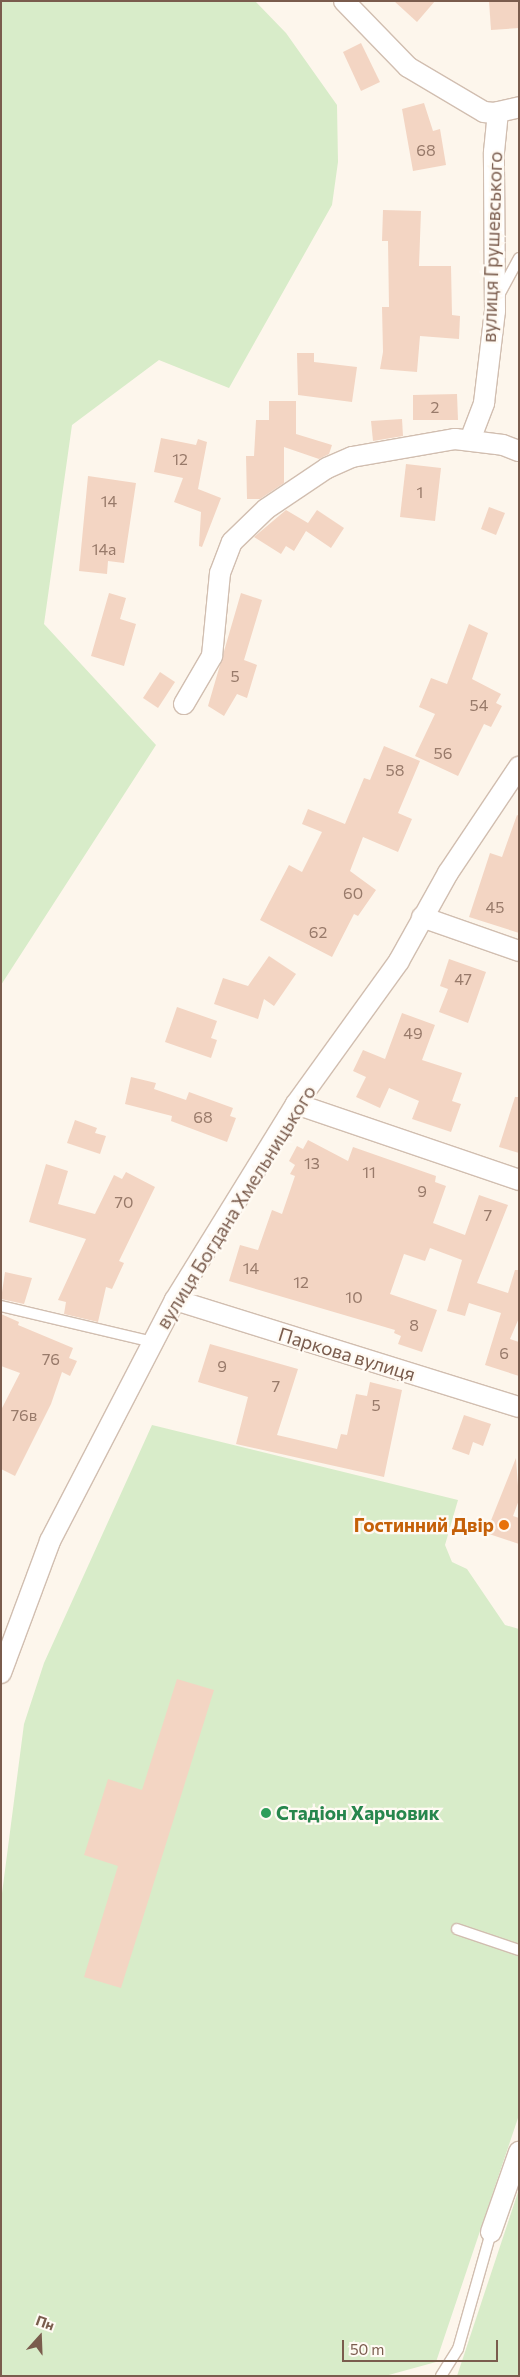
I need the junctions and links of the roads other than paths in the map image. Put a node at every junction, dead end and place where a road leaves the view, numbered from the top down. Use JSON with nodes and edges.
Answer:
{"nodes":[{"id":1,"x":344,"y":1,"type":"edge"},
{"id":2,"x":519,"y":106,"type":"edge"},
{"id":3,"x":496,"y":113,"type":"junction"},
{"id":4,"x":519,"y":258,"type":"edge"},
{"id":5,"x":495,"y":302,"type":"junction"},
{"id":6,"x":470,"y":440,"type":"junction"},
{"id":7,"x":519,"y":451,"type":"edge"},
{"id":8,"x":184,"y":704,"type":"dead end"},
{"id":9,"x":519,"y":768,"type":"edge"},
{"id":10,"x":422,"y":917,"type":"junction"},
{"id":11,"x":519,"y":951,"type":"edge"},
{"id":12,"x":296,"y":1104,"type":"junction"},
{"id":13,"x":519,"y":1180,"type":"edge"},
{"id":14,"x":175,"y":1300,"type":"junction"},
{"id":15,"x":1,"y":1306,"type":"edge"},
{"id":16,"x":153,"y":1342,"type":"junction"},
{"id":17,"x":519,"y":1407,"type":"edge"},
{"id":18,"x":1,"y":1673,"type":"edge"},
{"id":19,"x":457,"y":1928,"type":"dead end"},
{"id":20,"x":519,"y":1950,"type":"edge"},
{"id":21,"x":519,"y":2152,"type":"edge"},
{"id":22,"x":492,"y":2232,"type":"joint"},
{"id":23,"x":441,"y":2376,"type":"edge"}],
"edges":[{"from":1,"to":3,"type":"street"},
{"from":2,"to":3,"type":"street"},
{"from":3,"to":5,"type":"street","name":"вулиця Грушевського"},
{"from":4,"to":5,"type":"lane"},
{"from":5,"to":6,"type":"street","name":"вулиця Грушевського"},
{"from":6,"to":7,"type":"street"},
{"from":6,"to":8,"type":"street"},
{"from":9,"to":10,"type":"street","name":"вулиця Богдана Хмельницького"},
{"from":10,"to":11,"type":"street"},
{"from":10,"to":12,"type":"street","name":"вулиця Богдана Хмельницького"},
{"from":12,"to":13,"type":"street"},
{"from":12,"to":14,"type":"street","name":"вулиця Богдана Хмельницького"},
{"from":14,"to":16,"type":"street","name":"вулиця Богдана Хмельницького"},
{"from":14,"to":17,"type":"street","name":"Паркова вулиця"},
{"from":15,"to":16,"type":"lane"},
{"from":16,"to":18,"type":"street","name":"вулиця Богдана Хмельницького"},
{"from":19,"to":20,"type":"lane"},
{"from":21,"to":22,"type":"street"},
{"from":22,"to":23,"type":"lane"}]}
